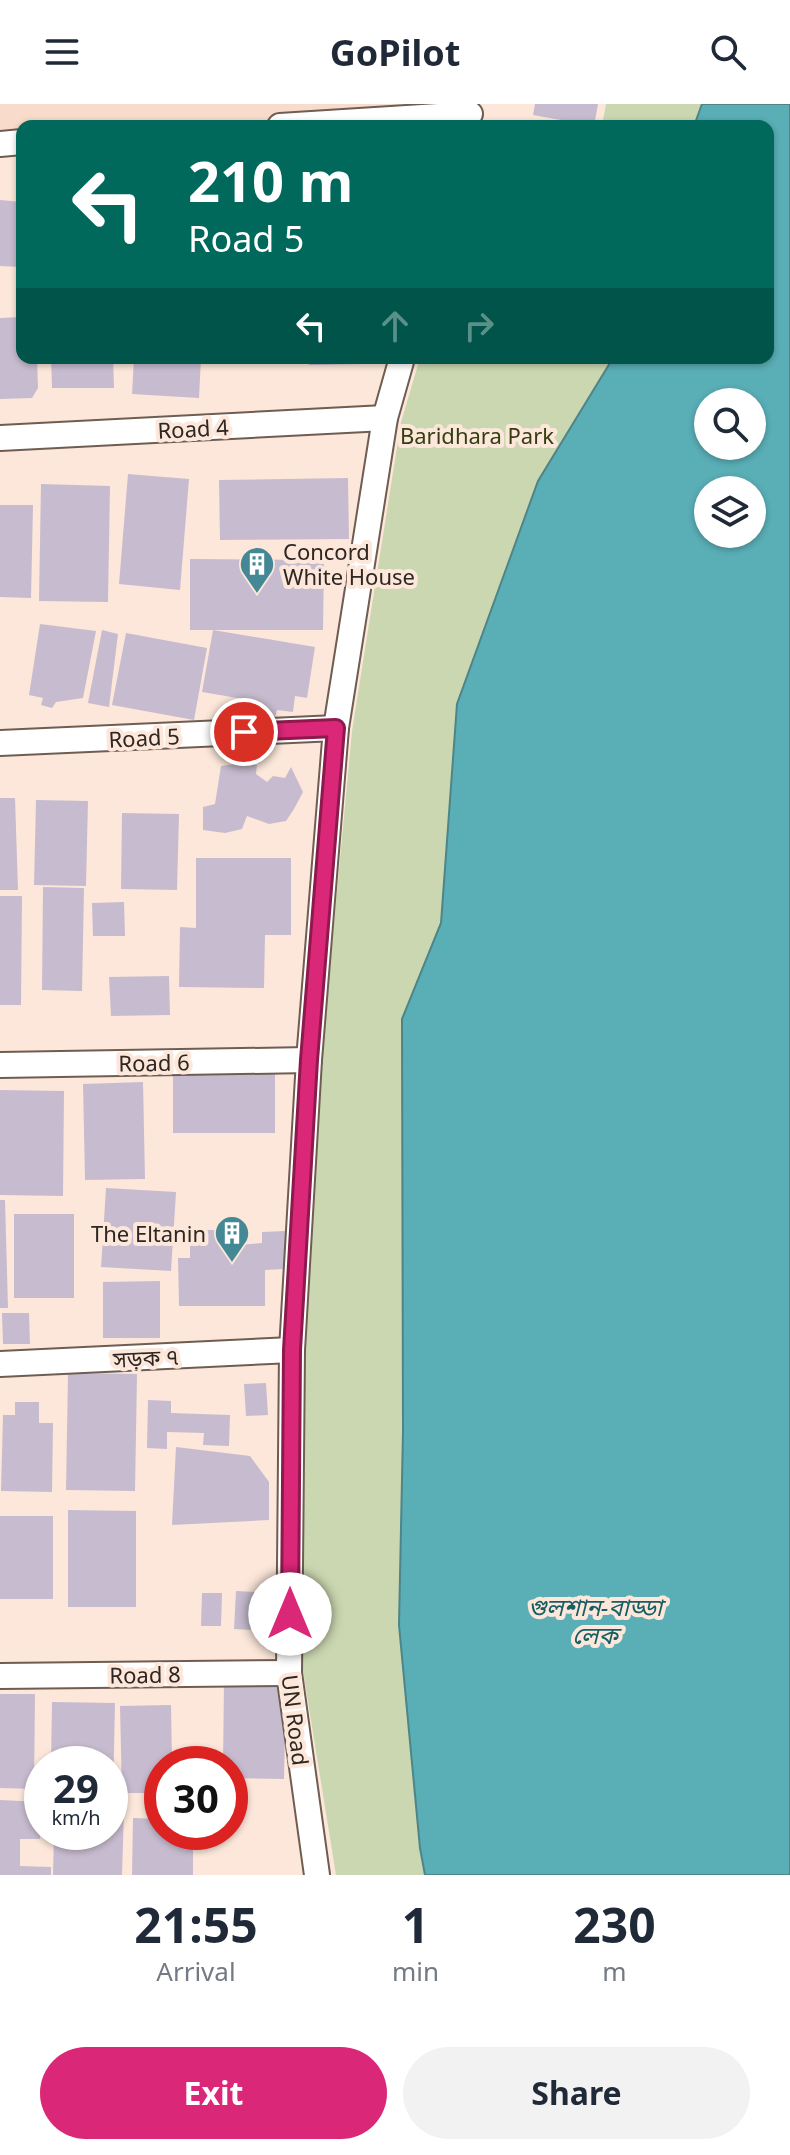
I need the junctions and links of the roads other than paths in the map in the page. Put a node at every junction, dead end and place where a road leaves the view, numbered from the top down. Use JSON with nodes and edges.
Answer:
{"nodes":[{"id":1,"x":470,"y":115,"type":"edge"},
{"id":2,"x":384,"y":120,"type":"edge"},
{"id":3,"x":400,"y":364,"type":"edge"},
{"id":4,"x":385,"y":418,"type":"junction"},
{"id":5,"x":0,"y":438,"type":"edge"},
{"id":6,"x":336,"y":728,"type":"junction"},
{"id":7,"x":0,"y":743,"type":"edge"},
{"id":8,"x":309,"y":1060,"type":"junction"},
{"id":9,"x":0,"y":1065,"type":"edge"},
{"id":10,"x":292,"y":1350,"type":"junction"},
{"id":11,"x":0,"y":1364,"type":"edge"},
{"id":12,"x":289,"y":1673,"type":"junction"},
{"id":13,"x":0,"y":1676,"type":"edge"},
{"id":14,"x":317,"y":1875,"type":"edge"}],
"edges":[{"from":1,"to":2,"type":"street"},
{"from":3,"to":4,"type":"street","name":"UN Road"},
{"from":4,"to":5,"type":"street","name":"Road 4"},
{"from":4,"to":6,"type":"street","name":"UN Road"},
{"from":6,"to":7,"type":"street","name":"Road 5"},
{"from":6,"to":8,"type":"street","name":"UN Road"},
{"from":8,"to":9,"type":"street","name":"Road 6"},
{"from":8,"to":10,"type":"street","name":"UN Road"},
{"from":10,"to":11,"type":"street","name":"সড়ক ৭"},
{"from":10,"to":12,"type":"street","name":"UN Road"},
{"from":12,"to":13,"type":"street","name":"Road 8"},
{"from":12,"to":14,"type":"street","name":"UN Road"}]}
